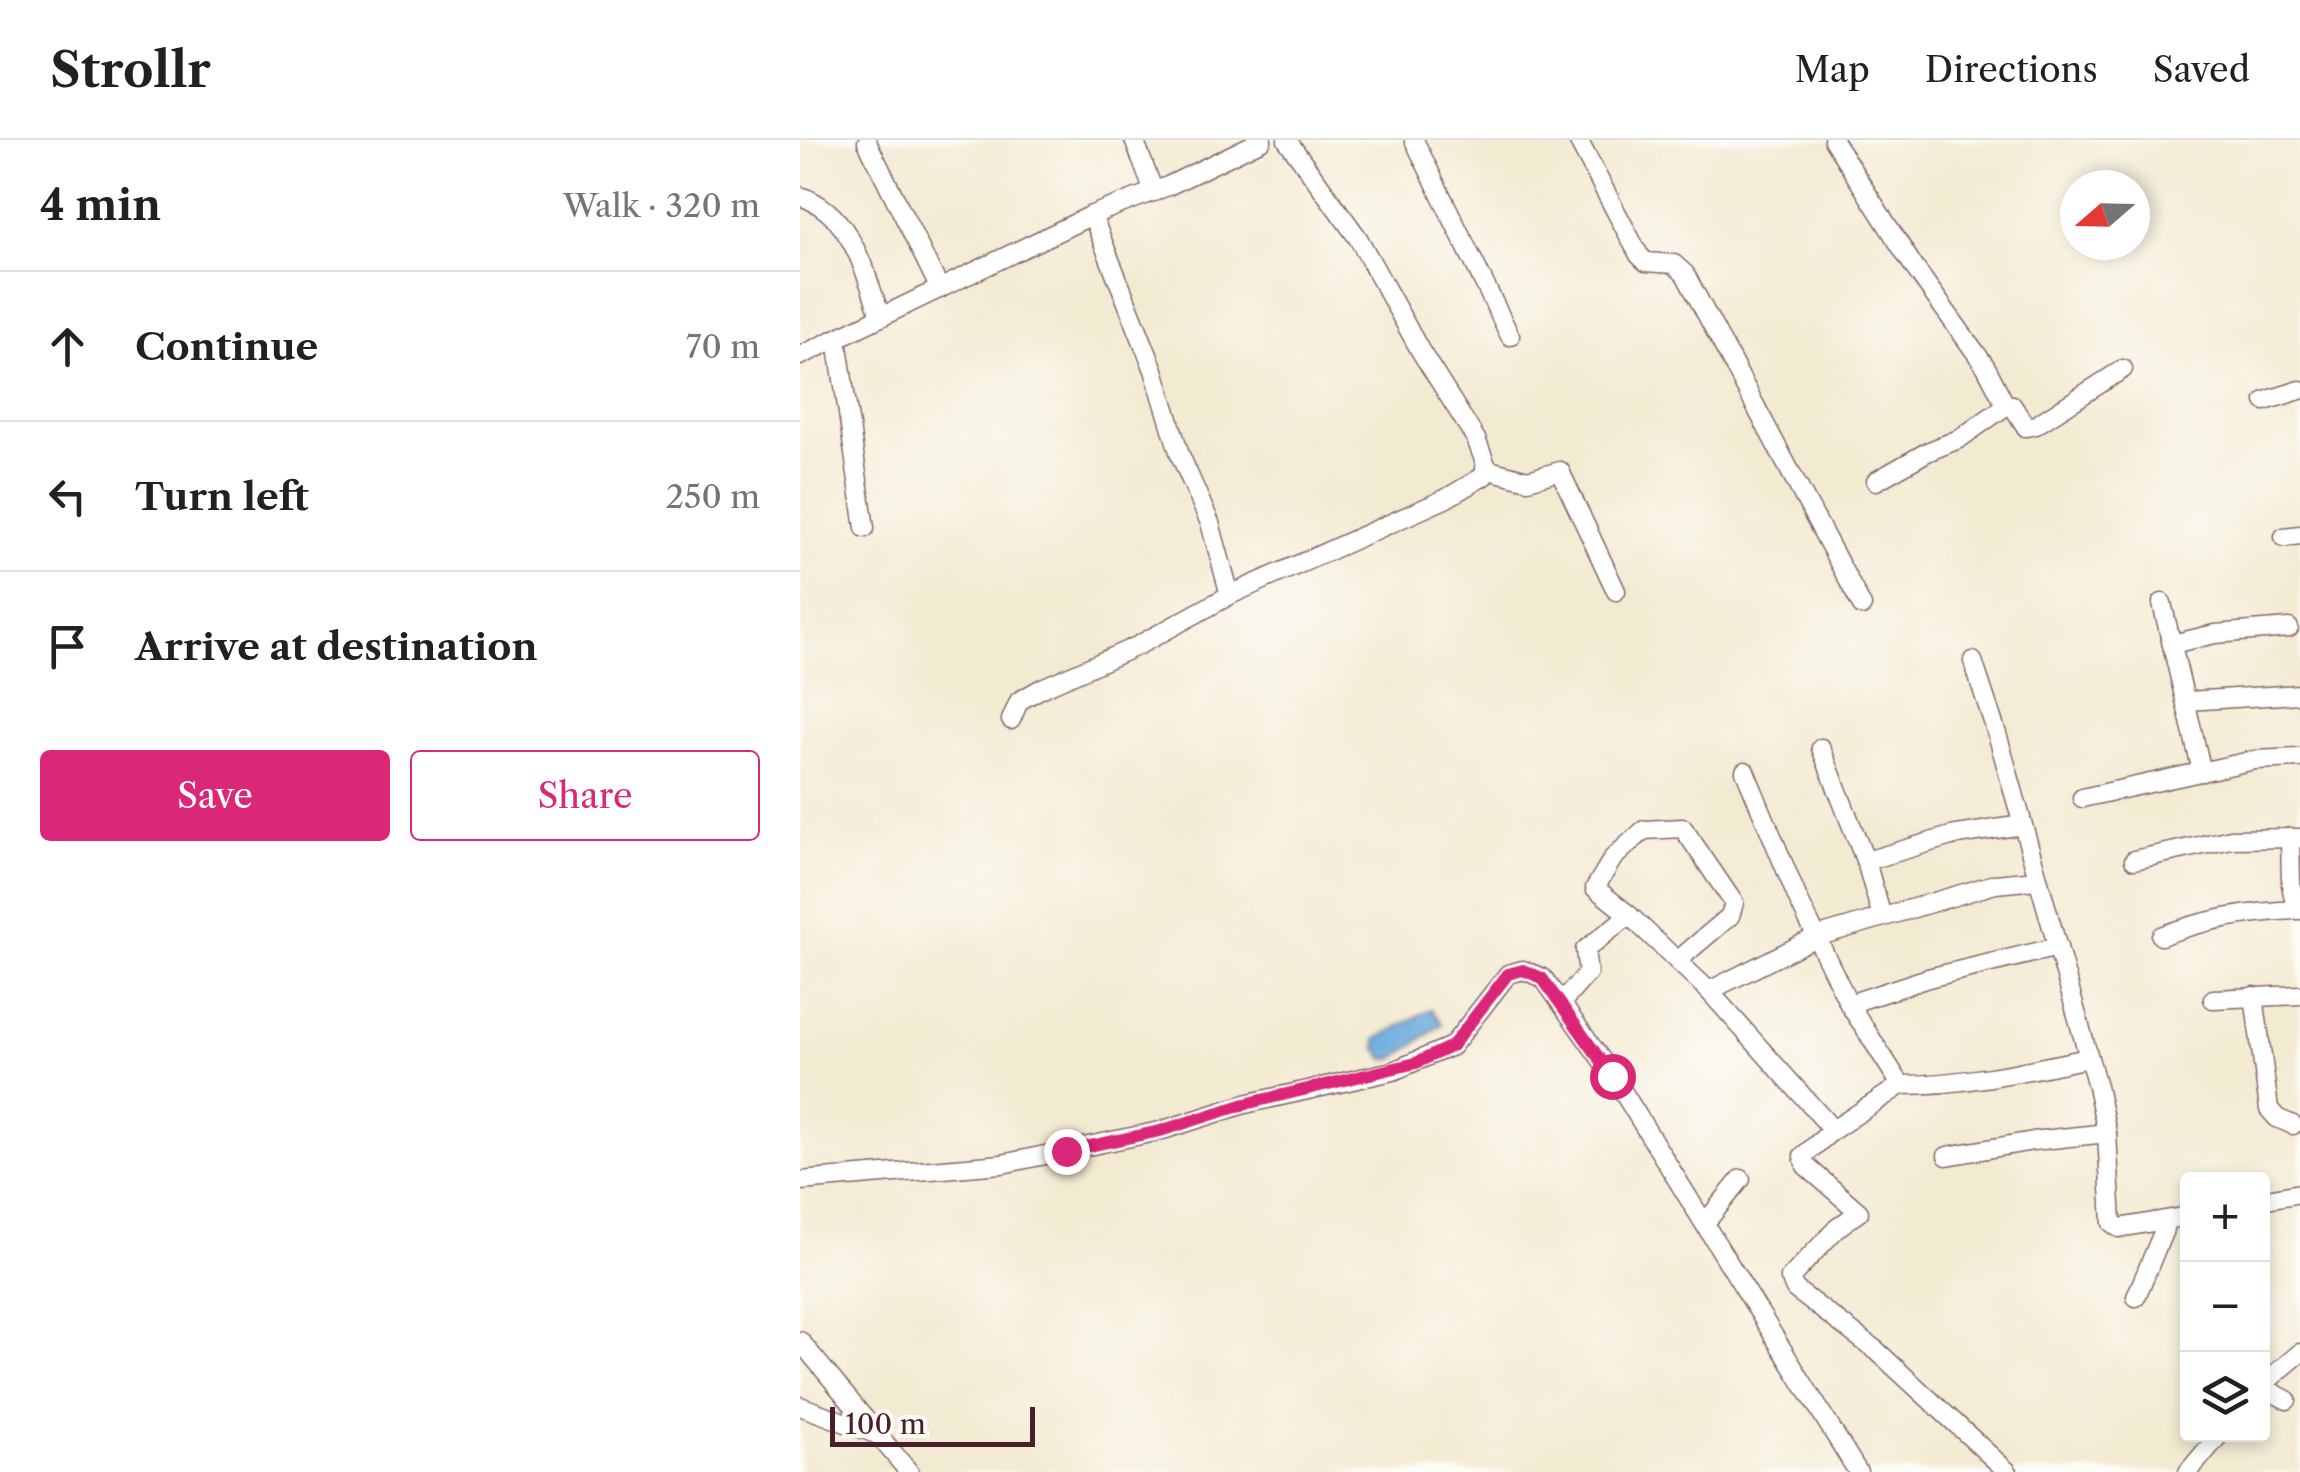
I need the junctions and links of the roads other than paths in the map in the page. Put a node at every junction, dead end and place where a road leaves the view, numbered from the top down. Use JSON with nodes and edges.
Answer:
{"nodes":[{"id":1,"x":1134,"y":140,"type":"edge"},
{"id":2,"x":1262,"y":140,"type":"edge"},
{"id":3,"x":1288,"y":140,"type":"edge"},
{"id":4,"x":1414,"y":140,"type":"edge"},
{"id":5,"x":1578,"y":140,"type":"edge"},
{"id":6,"x":1833,"y":140,"type":"edge"},
{"id":7,"x":867,"y":142,"type":"edge"},
{"id":8,"x":1154,"y":192,"type":"junction"},
{"id":9,"x":800,"y":196,"type":"edge"},
{"id":10,"x":1092,"y":215,"type":"junction"},
{"id":11,"x":940,"y":289,"type":"junction"},
{"id":12,"x":882,"y":317,"type":"junction"},
{"id":13,"x":1510,"y":336,"type":"dead end"},
{"id":14,"x":837,"y":340,"type":"junction"},
{"id":15,"x":800,"y":356,"type":"edge"},
{"id":16,"x":2123,"y":369,"type":"dead end"},
{"id":17,"x":2300,"y":390,"type":"edge"},
{"id":18,"x":2265,"y":401,"type":"dead end"},
{"id":19,"x":2006,"y":406,"type":"junction"},
{"id":20,"x":1485,"y":468,"type":"junction"},
{"id":21,"x":1876,"y":481,"type":"dead end"},
{"id":22,"x":865,"y":528,"type":"dead end"},
{"id":23,"x":1616,"y":591,"type":"dead end"},
{"id":24,"x":1230,"y":595,"type":"junction"},
{"id":25,"x":2162,"y":602,"type":"dead end"},
{"id":26,"x":1862,"y":606,"type":"dead end"},
{"id":27,"x":2289,"y":628,"type":"dead end"},
{"id":28,"x":2172,"y":644,"type":"junction"},
{"id":29,"x":1973,"y":661,"type":"dead end"},
{"id":30,"x":2300,"y":694,"type":"edge"},
{"id":31,"x":2187,"y":701,"type":"junction"},
{"id":32,"x":1012,"y":720,"type":"dead end"},
{"id":33,"x":1821,"y":748,"type":"dead end"},
{"id":34,"x":2300,"y":758,"type":"edge"},
{"id":35,"x":1745,"y":771,"type":"dead end"},
{"id":36,"x":2202,"y":772,"type":"junction"},
{"id":37,"x":2082,"y":798,"type":"dead end"},
{"id":38,"x":2022,"y":824,"type":"junction"},
{"id":39,"x":2295,"y":837,"type":"edge"},
{"id":40,"x":2134,"y":860,"type":"dead end"},
{"id":41,"x":1867,"y":864,"type":"junction"},
{"id":42,"x":2037,"y":880,"type":"junction"},
{"id":43,"x":2298,"y":910,"type":"edge"},
{"id":44,"x":1629,"y":915,"type":"junction"},
{"id":45,"x":1882,"y":917,"type":"junction"},
{"id":46,"x":2161,"y":936,"type":"dead end"},
{"id":47,"x":1816,"y":937,"type":"junction"},
{"id":48,"x":2058,"y":947,"type":"junction"},
{"id":49,"x":1677,"y":961,"type":"junction"},
{"id":50,"x":1709,"y":991,"type":"junction"},
{"id":51,"x":2300,"y":995,"type":"edge"},
{"id":52,"x":2254,"y":996,"type":"junction"},
{"id":53,"x":2213,"y":999,"type":"dead end"},
{"id":54,"x":1561,"y":1003,"type":"junction"},
{"id":55,"x":1849,"y":1004,"type":"junction"},
{"id":56,"x":2088,"y":1058,"type":"junction"},
{"id":57,"x":1900,"y":1085,"type":"junction"},
{"id":58,"x":2292,"y":1125,"type":"dead end"},
{"id":59,"x":1832,"y":1130,"type":"junction"},
{"id":60,"x":2107,"y":1132,"type":"junction"},
{"id":61,"x":1947,"y":1156,"type":"dead end"},
{"id":62,"x":1741,"y":1179,"type":"dead end"},
{"id":63,"x":800,"y":1181,"type":"edge"},
{"id":64,"x":2300,"y":1193,"type":"edge"},
{"id":65,"x":2270,"y":1199,"type":"edge"},
{"id":66,"x":2180,"y":1217,"type":"edge"},
{"id":67,"x":2165,"y":1220,"type":"junction"},
{"id":68,"x":1705,"y":1224,"type":"junction"},
{"id":69,"x":2136,"y":1297,"type":"dead end"},
{"id":70,"x":800,"y":1341,"type":"edge"},
{"id":71,"x":2300,"y":1354,"type":"edge"},
{"id":72,"x":2270,"y":1379,"type":"edge"},
{"id":73,"x":2270,"y":1390,"type":"edge"},
{"id":74,"x":2287,"y":1400,"type":"dead end"},
{"id":75,"x":800,"y":1406,"type":"edge"},
{"id":76,"x":876,"y":1434,"type":"junction"},
{"id":77,"x":2213,"y":1442,"type":"edge"},
{"id":78,"x":910,"y":1472,"type":"edge"},
{"id":79,"x":1858,"y":1472,"type":"edge"},
{"id":80,"x":2008,"y":1472,"type":"edge"},
{"id":81,"x":2188,"y":1472,"type":"edge"}],
"edges":[{"from":1,"to":8,"type":"street"},
{"from":2,"to":8,"type":"street"},
{"from":3,"to":20,"type":"street"},
{"from":4,"to":13,"type":"street"},
{"from":5,"to":26,"type":"street"},
{"from":6,"to":19,"type":"street"},
{"from":7,"to":11,"type":"street"},
{"from":8,"to":10,"type":"street"},
{"from":9,"to":12,"type":"street"},
{"from":10,"to":11,"type":"street"},
{"from":10,"to":24,"type":"street"},
{"from":11,"to":12,"type":"street"},
{"from":12,"to":14,"type":"street"},
{"from":14,"to":15,"type":"street"},
{"from":14,"to":22,"type":"street"},
{"from":16,"to":19,"type":"street"},
{"from":17,"to":18,"type":"street"},
{"from":19,"to":21,"type":"street"},
{"from":20,"to":23,"type":"street"},
{"from":20,"to":24,"type":"street"},
{"from":24,"to":32,"type":"street"},
{"from":25,"to":28,"type":"street"},
{"from":27,"to":28,"type":"street"},
{"from":28,"to":31,"type":"street"},
{"from":29,"to":38,"type":"street"},
{"from":30,"to":31,"type":"street"},
{"from":31,"to":36,"type":"street"},
{"from":33,"to":41,"type":"street"},
{"from":34,"to":36,"type":"street"},
{"from":35,"to":47,"type":"street"},
{"from":36,"to":37,"type":"street"},
{"from":38,"to":41,"type":"street"},
{"from":38,"to":42,"type":"street"},
{"from":39,"to":40,"type":"street"},
{"from":39,"to":43,"type":"street"},
{"from":41,"to":45,"type":"street"},
{"from":42,"to":45,"type":"street"},
{"from":42,"to":48,"type":"street"},
{"from":43,"to":46,"type":"street"},
{"from":44,"to":49,"type":"street"},
{"from":44,"to":49,"type":"street"},
{"from":44,"to":54,"type":"street"},
{"from":45,"to":47,"type":"street"},
{"from":47,"to":50,"type":"street"},
{"from":47,"to":55,"type":"street"},
{"from":48,"to":55,"type":"street"},
{"from":48,"to":56,"type":"street"},
{"from":49,"to":50,"type":"street"},
{"from":50,"to":59,"type":"street"},
{"from":51,"to":52,"type":"street"},
{"from":52,"to":53,"type":"street"},
{"from":52,"to":58,"type":"street"},
{"from":54,"to":63,"type":"street"},
{"from":54,"to":68,"type":"street"},
{"from":55,"to":57,"type":"street"},
{"from":56,"to":57,"type":"street"},
{"from":56,"to":60,"type":"street"},
{"from":57,"to":59,"type":"street"},
{"from":59,"to":80,"type":"street"},
{"from":60,"to":61,"type":"street"},
{"from":60,"to":67,"type":"street"},
{"from":62,"to":68,"type":"street"},
{"from":64,"to":65,"type":"street"},
{"from":66,"to":67,"type":"street"},
{"from":67,"to":69,"type":"street"},
{"from":68,"to":79,"type":"street"},
{"from":70,"to":76,"type":"street"},
{"from":71,"to":72,"type":"street"},
{"from":73,"to":74,"type":"street"},
{"from":75,"to":76,"type":"street"},
{"from":76,"to":78,"type":"street"},
{"from":77,"to":81,"type":"street"}]}
